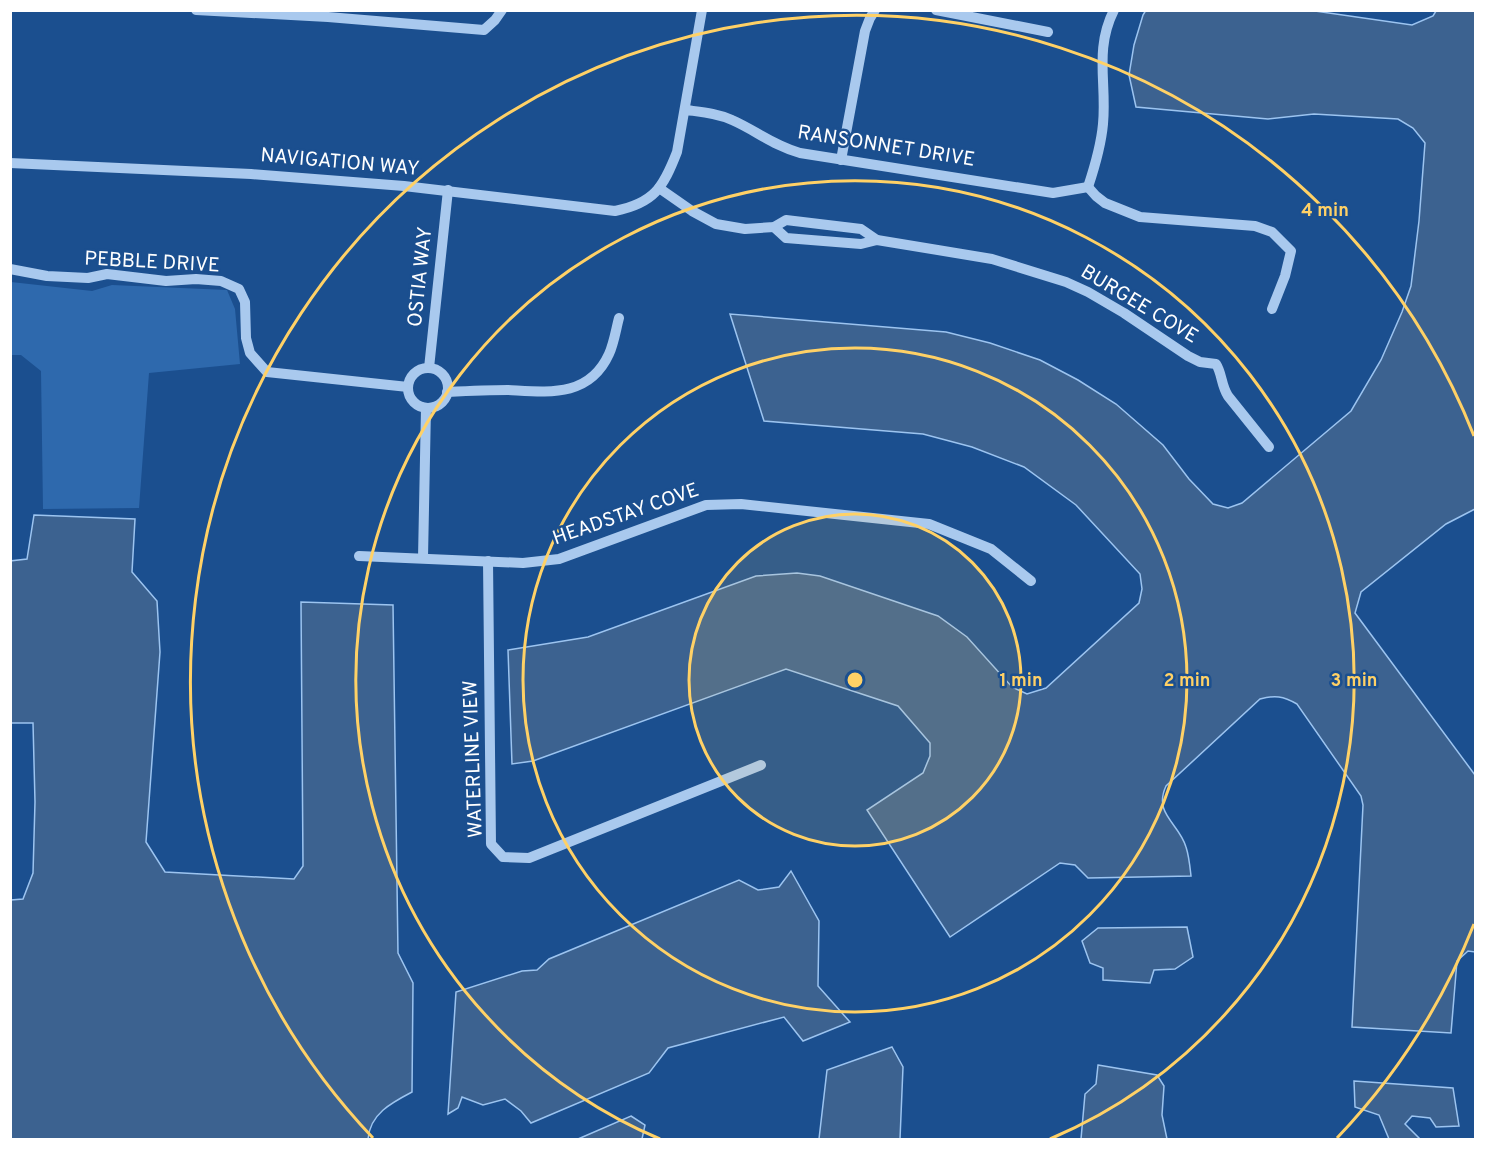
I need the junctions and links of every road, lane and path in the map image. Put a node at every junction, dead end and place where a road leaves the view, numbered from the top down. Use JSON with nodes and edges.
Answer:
{"nodes":[{"id":1,"x":196,"y":10,"type":"edge"},
{"id":2,"x":502,"y":10,"type":"edge"},
{"id":3,"x":702,"y":10,"type":"edge"},
{"id":4,"x":875,"y":10,"type":"edge"},
{"id":5,"x":936,"y":10,"type":"edge"},
{"id":6,"x":1114,"y":10,"type":"edge"},
{"id":7,"x":328,"y":14,"type":"edge"},
{"id":8,"x":1048,"y":32,"type":"dead end"},
{"id":9,"x":686,"y":110,"type":"junction"},
{"id":10,"x":842,"y":160,"type":"junction"},
{"id":11,"x":10,"y":163,"type":"edge"},
{"id":12,"x":1088,"y":187,"type":"junction"},
{"id":13,"x":659,"y":188,"type":"junction"},
{"id":14,"x":448,"y":190,"type":"junction"},
{"id":15,"x":774,"y":227,"type":"junction"},
{"id":16,"x":876,"y":240,"type":"junction"},
{"id":17,"x":10,"y":269,"type":"edge"},
{"id":18,"x":1272,"y":309,"type":"dead end"},
{"id":19,"x":619,"y":318,"type":"dead end"},
{"id":20,"x":429,"y":368,"type":"junction"},
{"id":21,"x":408,"y":387,"type":"junction"},
{"id":22,"x":447,"y":392,"type":"junction"},
{"id":23,"x":426,"y":408,"type":"junction"},
{"id":24,"x":1269,"y":447,"type":"dead end"},
{"id":25,"x":359,"y":556,"type":"dead end"},
{"id":26,"x":423,"y":558,"type":"junction"},
{"id":27,"x":488,"y":561,"type":"junction"},
{"id":28,"x":1031,"y":581,"type":"dead end"},
{"id":29,"x":761,"y":765,"type":"dead end"}],
"edges":[{"from":1,"to":7,"type":"street"},
{"from":2,"to":7,"type":"street"},
{"from":3,"to":9,"type":"street"},
{"from":4,"to":10,"type":"street"},
{"from":5,"to":8,"type":"street"},
{"from":6,"to":12,"type":"street"},
{"from":9,"to":10,"type":"street","name":"RANSONNET DRIVE"},
{"from":9,"to":13,"type":"street"},
{"from":10,"to":12,"type":"street","name":"RANSONNET DRIVE"},
{"from":11,"to":14,"type":"street","name":"NAVIGATION WAY"},
{"from":12,"to":18,"type":"street"},
{"from":13,"to":14,"type":"street","name":"NAVIGATION WAY"},
{"from":13,"to":15,"type":"street","name":"BURGEE COVE"},
{"from":14,"to":20,"type":"street","name":"OSTIA WAY"},
{"from":15,"to":16,"type":"street","name":"BURGEE COVE"},
{"from":15,"to":16,"type":"street","name":"BURGEE COVE"},
{"from":16,"to":24,"type":"street","name":"BURGEE COVE"},
{"from":17,"to":21,"type":"street","name":"PEBBLE DRIVE"},
{"from":19,"to":22,"type":"street"},
{"from":20,"to":21,"type":"street"},
{"from":20,"to":22,"type":"street"},
{"from":21,"to":23,"type":"street"},
{"from":22,"to":23,"type":"street"},
{"from":23,"to":26,"type":"street"},
{"from":25,"to":26,"type":"street","name":"HEADSTAY COVE"},
{"from":26,"to":27,"type":"street","name":"HEADSTAY COVE"},
{"from":27,"to":28,"type":"street","name":"HEADSTAY COVE"},
{"from":27,"to":29,"type":"street","name":"WATERLINE VIEW"}]}
